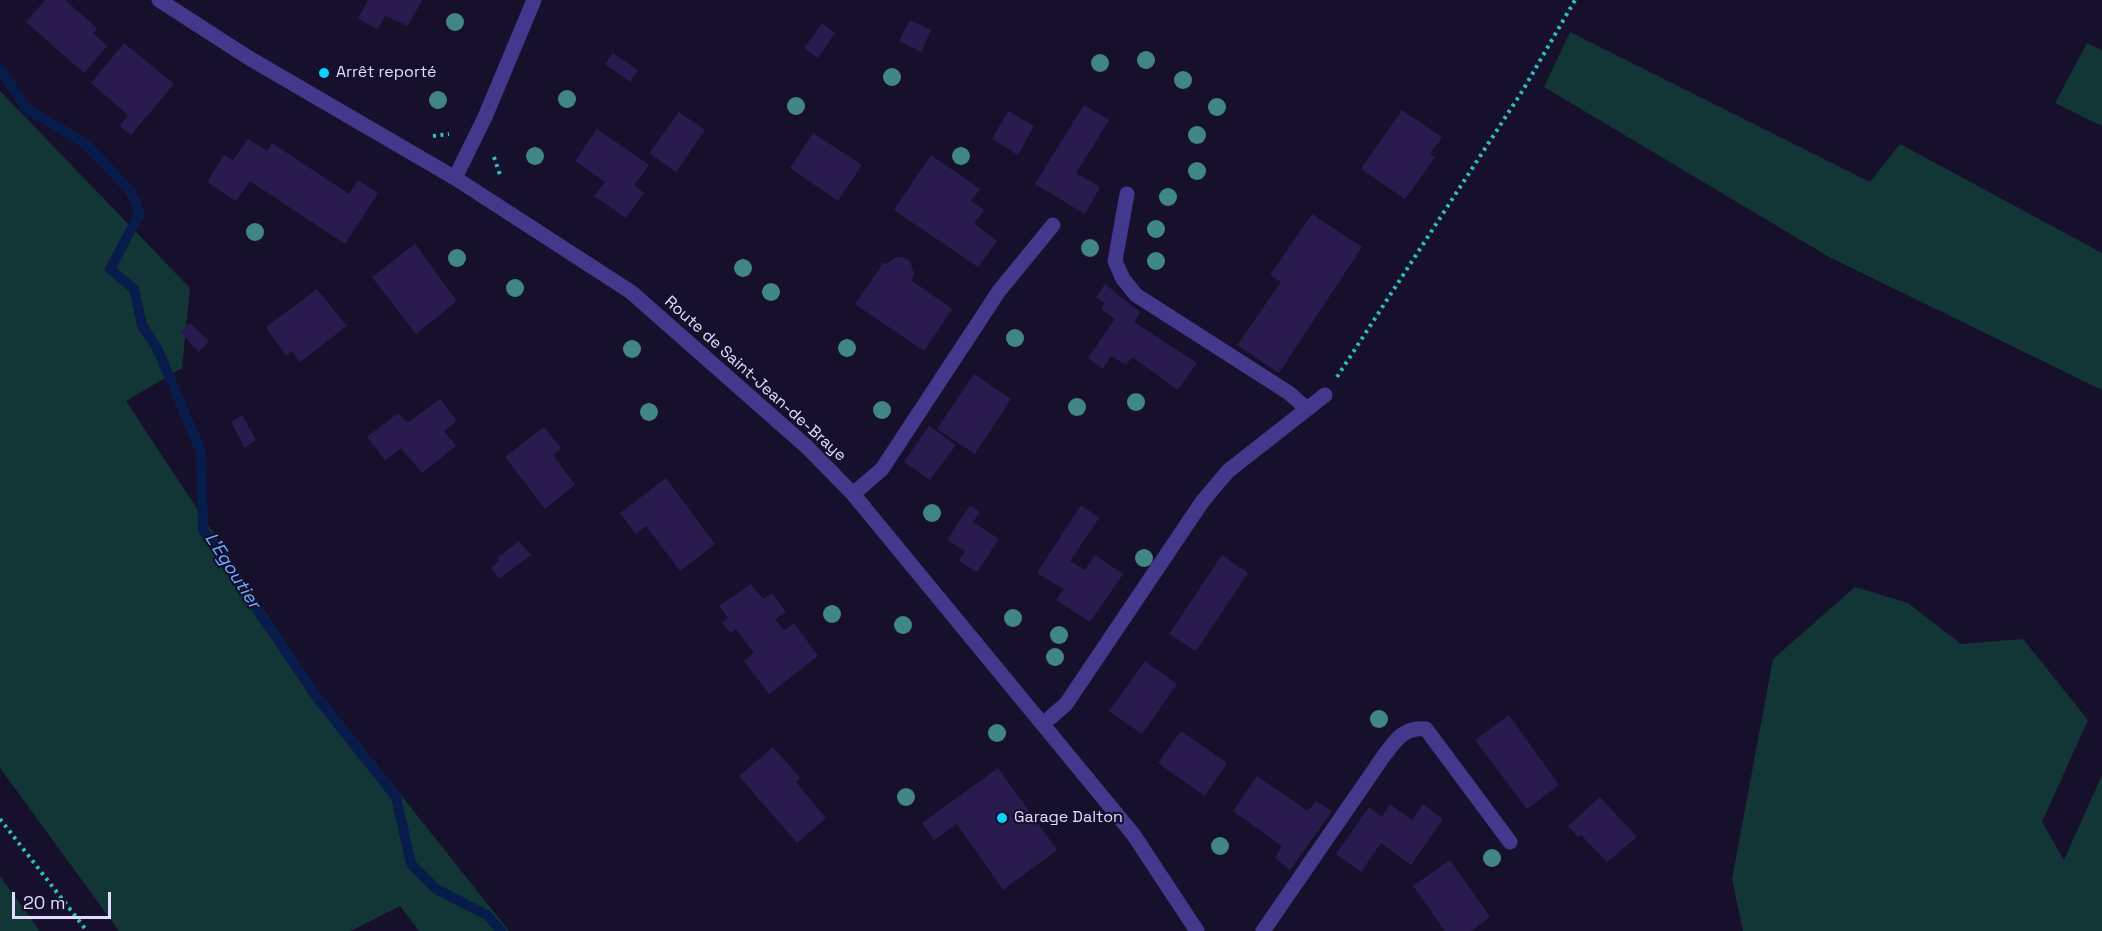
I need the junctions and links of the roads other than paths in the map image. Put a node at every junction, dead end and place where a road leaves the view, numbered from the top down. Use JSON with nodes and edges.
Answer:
{"nodes":[{"id":1,"x":159,"y":0,"type":"edge"},
{"id":2,"x":534,"y":0,"type":"edge"},
{"id":3,"x":455,"y":178,"type":"junction"},
{"id":4,"x":1127,"y":194,"type":"dead end"},
{"id":5,"x":1053,"y":225,"type":"dead end"},
{"id":6,"x":1325,"y":395,"type":"road end"},
{"id":7,"x":1307,"y":409,"type":"junction"},
{"id":8,"x":853,"y":494,"type":"junction"},
{"id":9,"x":1044,"y":723,"type":"junction"},
{"id":10,"x":1510,"y":842,"type":"dead end"},
{"id":11,"x":1197,"y":931,"type":"edge"},
{"id":12,"x":1263,"y":931,"type":"edge"}],
"edges":[{"from":1,"to":3,"type":"street","name":"Route de Saint-Jean-de-Braye"},
{"from":2,"to":3,"type":"street"},
{"from":3,"to":8,"type":"street","name":"Route de Saint-Jean-de-Braye"},
{"from":4,"to":7,"type":"street"},
{"from":5,"to":8,"type":"street"},
{"from":6,"to":7,"type":"street"},
{"from":7,"to":9,"type":"street"},
{"from":8,"to":9,"type":"street","name":"Route de Saint-Jean-de-Braye"},
{"from":9,"to":11,"type":"street","name":"Route de Saint-Jean-de-Braye"},
{"from":10,"to":12,"type":"street"}]}
